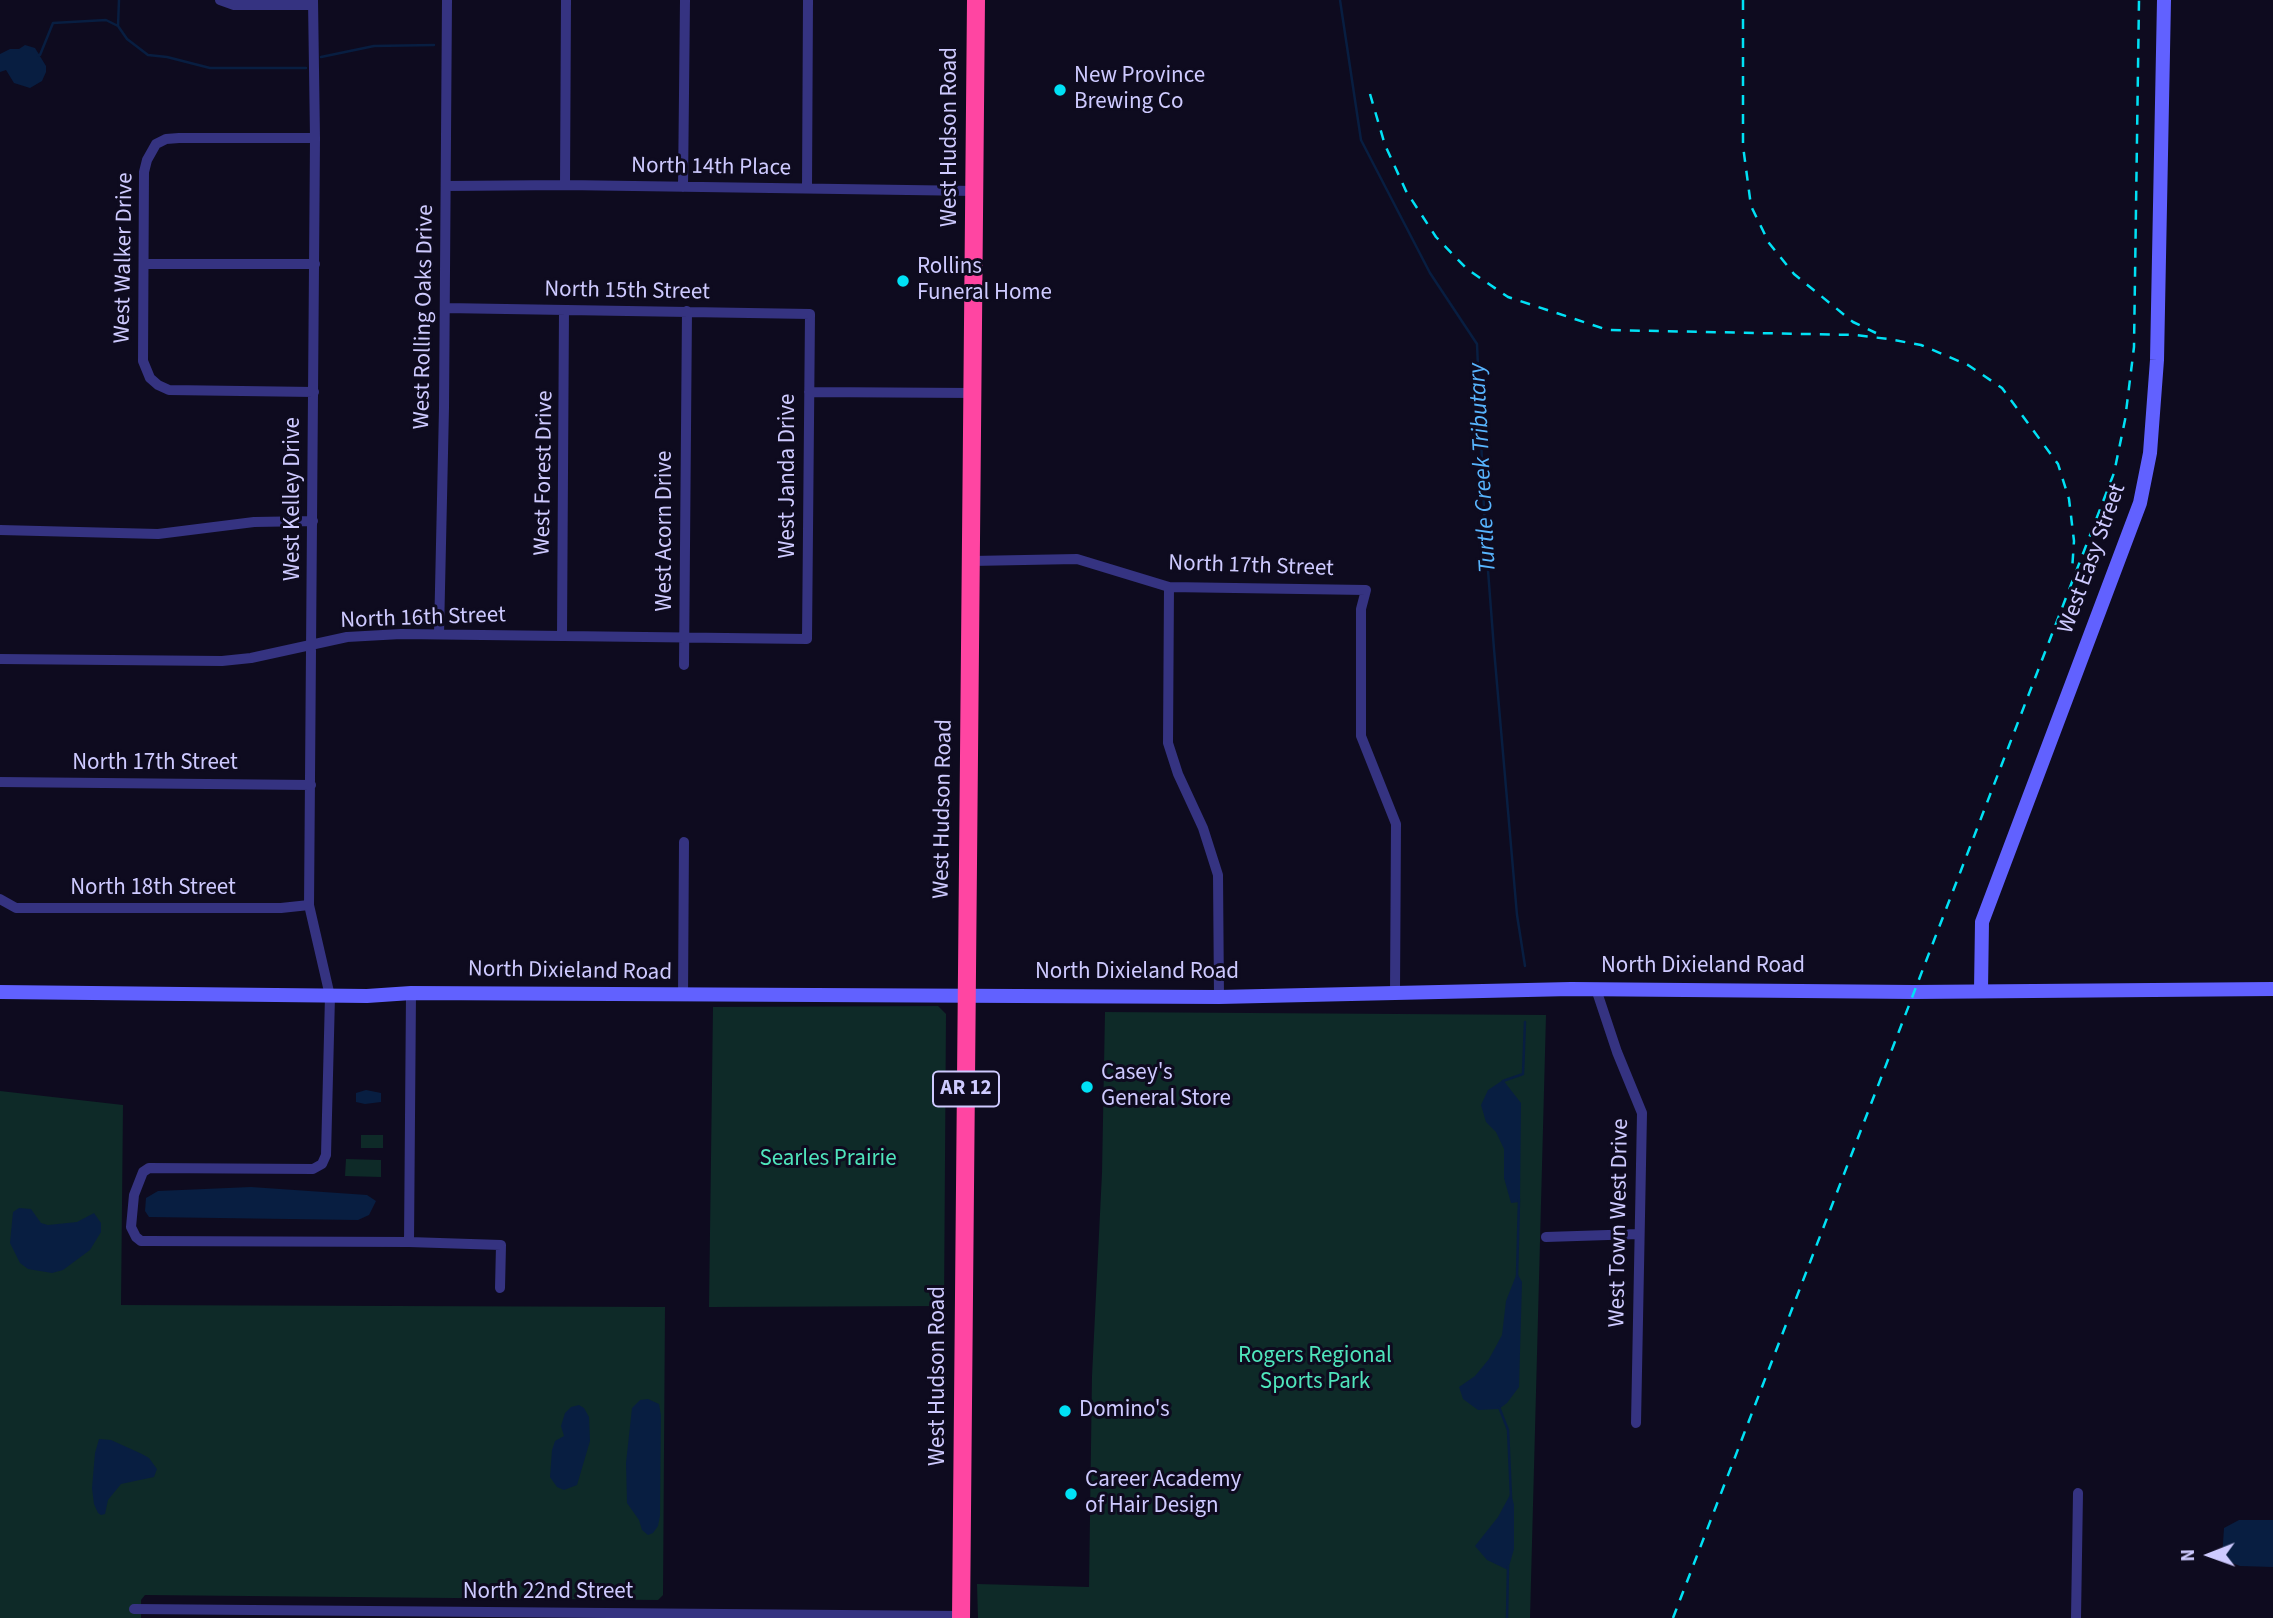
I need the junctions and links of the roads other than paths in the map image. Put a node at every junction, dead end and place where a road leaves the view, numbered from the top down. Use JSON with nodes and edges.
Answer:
{"nodes":[{"id":1,"x":220,"y":0,"type":"edge"},
{"id":2,"x":447,"y":0,"type":"edge"},
{"id":3,"x":566,"y":0,"type":"edge"},
{"id":4,"x":685,"y":0,"type":"edge"},
{"id":5,"x":808,"y":0,"type":"edge"},
{"id":6,"x":976,"y":0,"type":"edge"},
{"id":7,"x":2164,"y":0,"type":"edge"},
{"id":8,"x":313,"y":3,"type":"edge"},
{"id":9,"x":315,"y":138,"type":"junction"},
{"id":10,"x":565,"y":185,"type":"junction"},
{"id":11,"x":446,"y":186,"type":"junction"},
{"id":12,"x":683,"y":187,"type":"junction"},
{"id":13,"x":807,"y":188,"type":"junction"},
{"id":14,"x":975,"y":191,"type":"junction"},
{"id":15,"x":144,"y":264,"type":"junction"},
{"id":16,"x":315,"y":264,"type":"junction"},
{"id":17,"x":445,"y":308,"type":"junction"},
{"id":18,"x":565,"y":310,"type":"junction"},
{"id":19,"x":687,"y":311,"type":"junction"},
{"id":20,"x":810,"y":314,"type":"joint"},
{"id":21,"x":314,"y":392,"type":"junction"},
{"id":22,"x":809,"y":392,"type":"junction"},
{"id":23,"x":974,"y":393,"type":"junction"},
{"id":24,"x":313,"y":521,"type":"junction"},
{"id":25,"x":0,"y":530,"type":"edge"},
{"id":26,"x":971,"y":561,"type":"junction"},
{"id":27,"x":1169,"y":587,"type":"junction"},
{"id":28,"x":439,"y":634,"type":"junction"},
{"id":29,"x":562,"y":636,"type":"junction"},
{"id":30,"x":684,"y":638,"type":"junction"},
{"id":31,"x":807,"y":639,"type":"joint"},
{"id":32,"x":312,"y":645,"type":"junction"},
{"id":33,"x":0,"y":659,"type":"edge"},
{"id":34,"x":684,"y":665,"type":"dead end"},
{"id":35,"x":0,"y":782,"type":"edge"},
{"id":36,"x":311,"y":785,"type":"junction"},
{"id":37,"x":684,"y":842,"type":"dead end"},
{"id":38,"x":0,"y":899,"type":"edge"},
{"id":39,"x":309,"y":905,"type":"junction"},
{"id":40,"x":1597,"y":989,"type":"junction"},
{"id":41,"x":2273,"y":989,"type":"edge"},
{"id":42,"x":1982,"y":990,"type":"junction"},
{"id":43,"x":0,"y":992,"type":"edge"},
{"id":44,"x":1395,"y":992,"type":"junction"},
{"id":45,"x":411,"y":993,"type":"junction"},
{"id":46,"x":967,"y":995,"type":"junction"},
{"id":47,"x":330,"y":996,"type":"junction"},
{"id":48,"x":683,"y":996,"type":"junction"},
{"id":49,"x":1219,"y":997,"type":"junction"},
{"id":50,"x":1639,"y":1234,"type":"junction"},
{"id":51,"x":1546,"y":1237,"type":"dead end"},
{"id":52,"x":409,"y":1242,"type":"junction"},
{"id":53,"x":500,"y":1288,"type":"dead end"},
{"id":54,"x":1636,"y":1423,"type":"dead end"},
{"id":55,"x":2078,"y":1493,"type":"dead end"},
{"id":56,"x":134,"y":1609,"type":"dead end"},
{"id":57,"x":961,"y":1617,"type":"edge"},
{"id":58,"x":2076,"y":1618,"type":"edge"}],
"edges":[{"from":1,"to":8,"type":"street"},
{"from":2,"to":11,"type":"street","name":"West Rolling Oaks Drive"},
{"from":3,"to":10,"type":"street"},
{"from":4,"to":12,"type":"street"},
{"from":5,"to":13,"type":"street"},
{"from":6,"to":14,"type":"highway","name":"West Hudson Road","number":"AR 12"},
{"from":7,"to":42,"type":"street","name":"West Easy Street"},
{"from":8,"to":9,"type":"street","name":"West Kelley Drive"},
{"from":9,"to":15,"type":"street","name":"West Walker Drive"},
{"from":9,"to":16,"type":"street","name":"West Kelley Drive"},
{"from":10,"to":11,"type":"street","name":"North 14th Place"},
{"from":10,"to":12,"type":"street","name":"North 14th Place"},
{"from":11,"to":17,"type":"street","name":"West Rolling Oaks Drive"},
{"from":12,"to":13,"type":"street","name":"North 14th Place"},
{"from":13,"to":14,"type":"street","name":"North 14th Place"},
{"from":14,"to":23,"type":"highway","name":"West Hudson Road","number":"AR 12"},
{"from":15,"to":16,"type":"street"},
{"from":15,"to":21,"type":"street","name":"West Walker Drive"},
{"from":16,"to":21,"type":"street","name":"West Kelley Drive"},
{"from":17,"to":18,"type":"street","name":"North 15th Street"},
{"from":17,"to":28,"type":"street","name":"West Rolling Oaks Drive"},
{"from":18,"to":19,"type":"street","name":"North 15th Street"},
{"from":18,"to":29,"type":"street","name":"West Forest Drive"},
{"from":19,"to":20,"type":"street","name":"North 15th Street"},
{"from":19,"to":30,"type":"street","name":"West Acorn Drive"},
{"from":20,"to":22,"type":"street","name":"West Janda Drive"},
{"from":21,"to":24,"type":"street","name":"West Kelley Drive"},
{"from":22,"to":23,"type":"street"},
{"from":22,"to":31,"type":"street","name":"West Janda Drive"},
{"from":23,"to":26,"type":"highway","name":"West Hudson Road","number":"AR 12"},
{"from":24,"to":25,"type":"street"},
{"from":24,"to":32,"type":"street","name":"West Kelley Drive"},
{"from":26,"to":27,"type":"street","name":"North 17th Street"},
{"from":26,"to":46,"type":"highway","name":"West Hudson Road","number":"AR 12"},
{"from":27,"to":44,"type":"street","name":"North 17th Street"},
{"from":27,"to":49,"type":"street"},
{"from":28,"to":29,"type":"street","name":"North 16th Street"},
{"from":28,"to":32,"type":"street","name":"North 16th Street"},
{"from":29,"to":30,"type":"street","name":"North 16th Street"},
{"from":30,"to":31,"type":"street","name":"North 16th Street"},
{"from":30,"to":34,"type":"street","name":"West Acorn Drive"},
{"from":32,"to":33,"type":"street","name":"North 16th Street"},
{"from":32,"to":36,"type":"street","name":"West Kelley Drive"},
{"from":35,"to":36,"type":"street","name":"North 17th Street"},
{"from":36,"to":39,"type":"street","name":"West Kelley Drive"},
{"from":37,"to":48,"type":"street"},
{"from":38,"to":39,"type":"street","name":"North 18th Street"},
{"from":39,"to":47,"type":"street","name":"West Kelley Drive"},
{"from":40,"to":42,"type":"street","name":"North Dixieland Road"},
{"from":40,"to":44,"type":"street","name":"North Dixieland Road"},
{"from":40,"to":50,"type":"street","name":"West Town West Drive"},
{"from":41,"to":42,"type":"street","name":"North Dixieland Road"},
{"from":43,"to":47,"type":"street","name":"North Dixieland Road"},
{"from":44,"to":49,"type":"street","name":"North Dixieland Road"},
{"from":45,"to":47,"type":"street","name":"North Dixieland Road"},
{"from":45,"to":48,"type":"street","name":"North Dixieland Road"},
{"from":45,"to":52,"type":"street"},
{"from":46,"to":48,"type":"street","name":"North Dixieland Road"},
{"from":46,"to":49,"type":"street","name":"North Dixieland Road"},
{"from":46,"to":57,"type":"highway","name":"West Hudson Road","number":"AR 12"},
{"from":47,"to":52,"type":"street","name":"West Kelley Drive"},
{"from":50,"to":51,"type":"street"},
{"from":50,"to":54,"type":"street","name":"West Town West Drive"},
{"from":52,"to":53,"type":"street"},
{"from":55,"to":58,"type":"street"},
{"from":56,"to":57,"type":"street","name":"North 22nd Street"}]}
